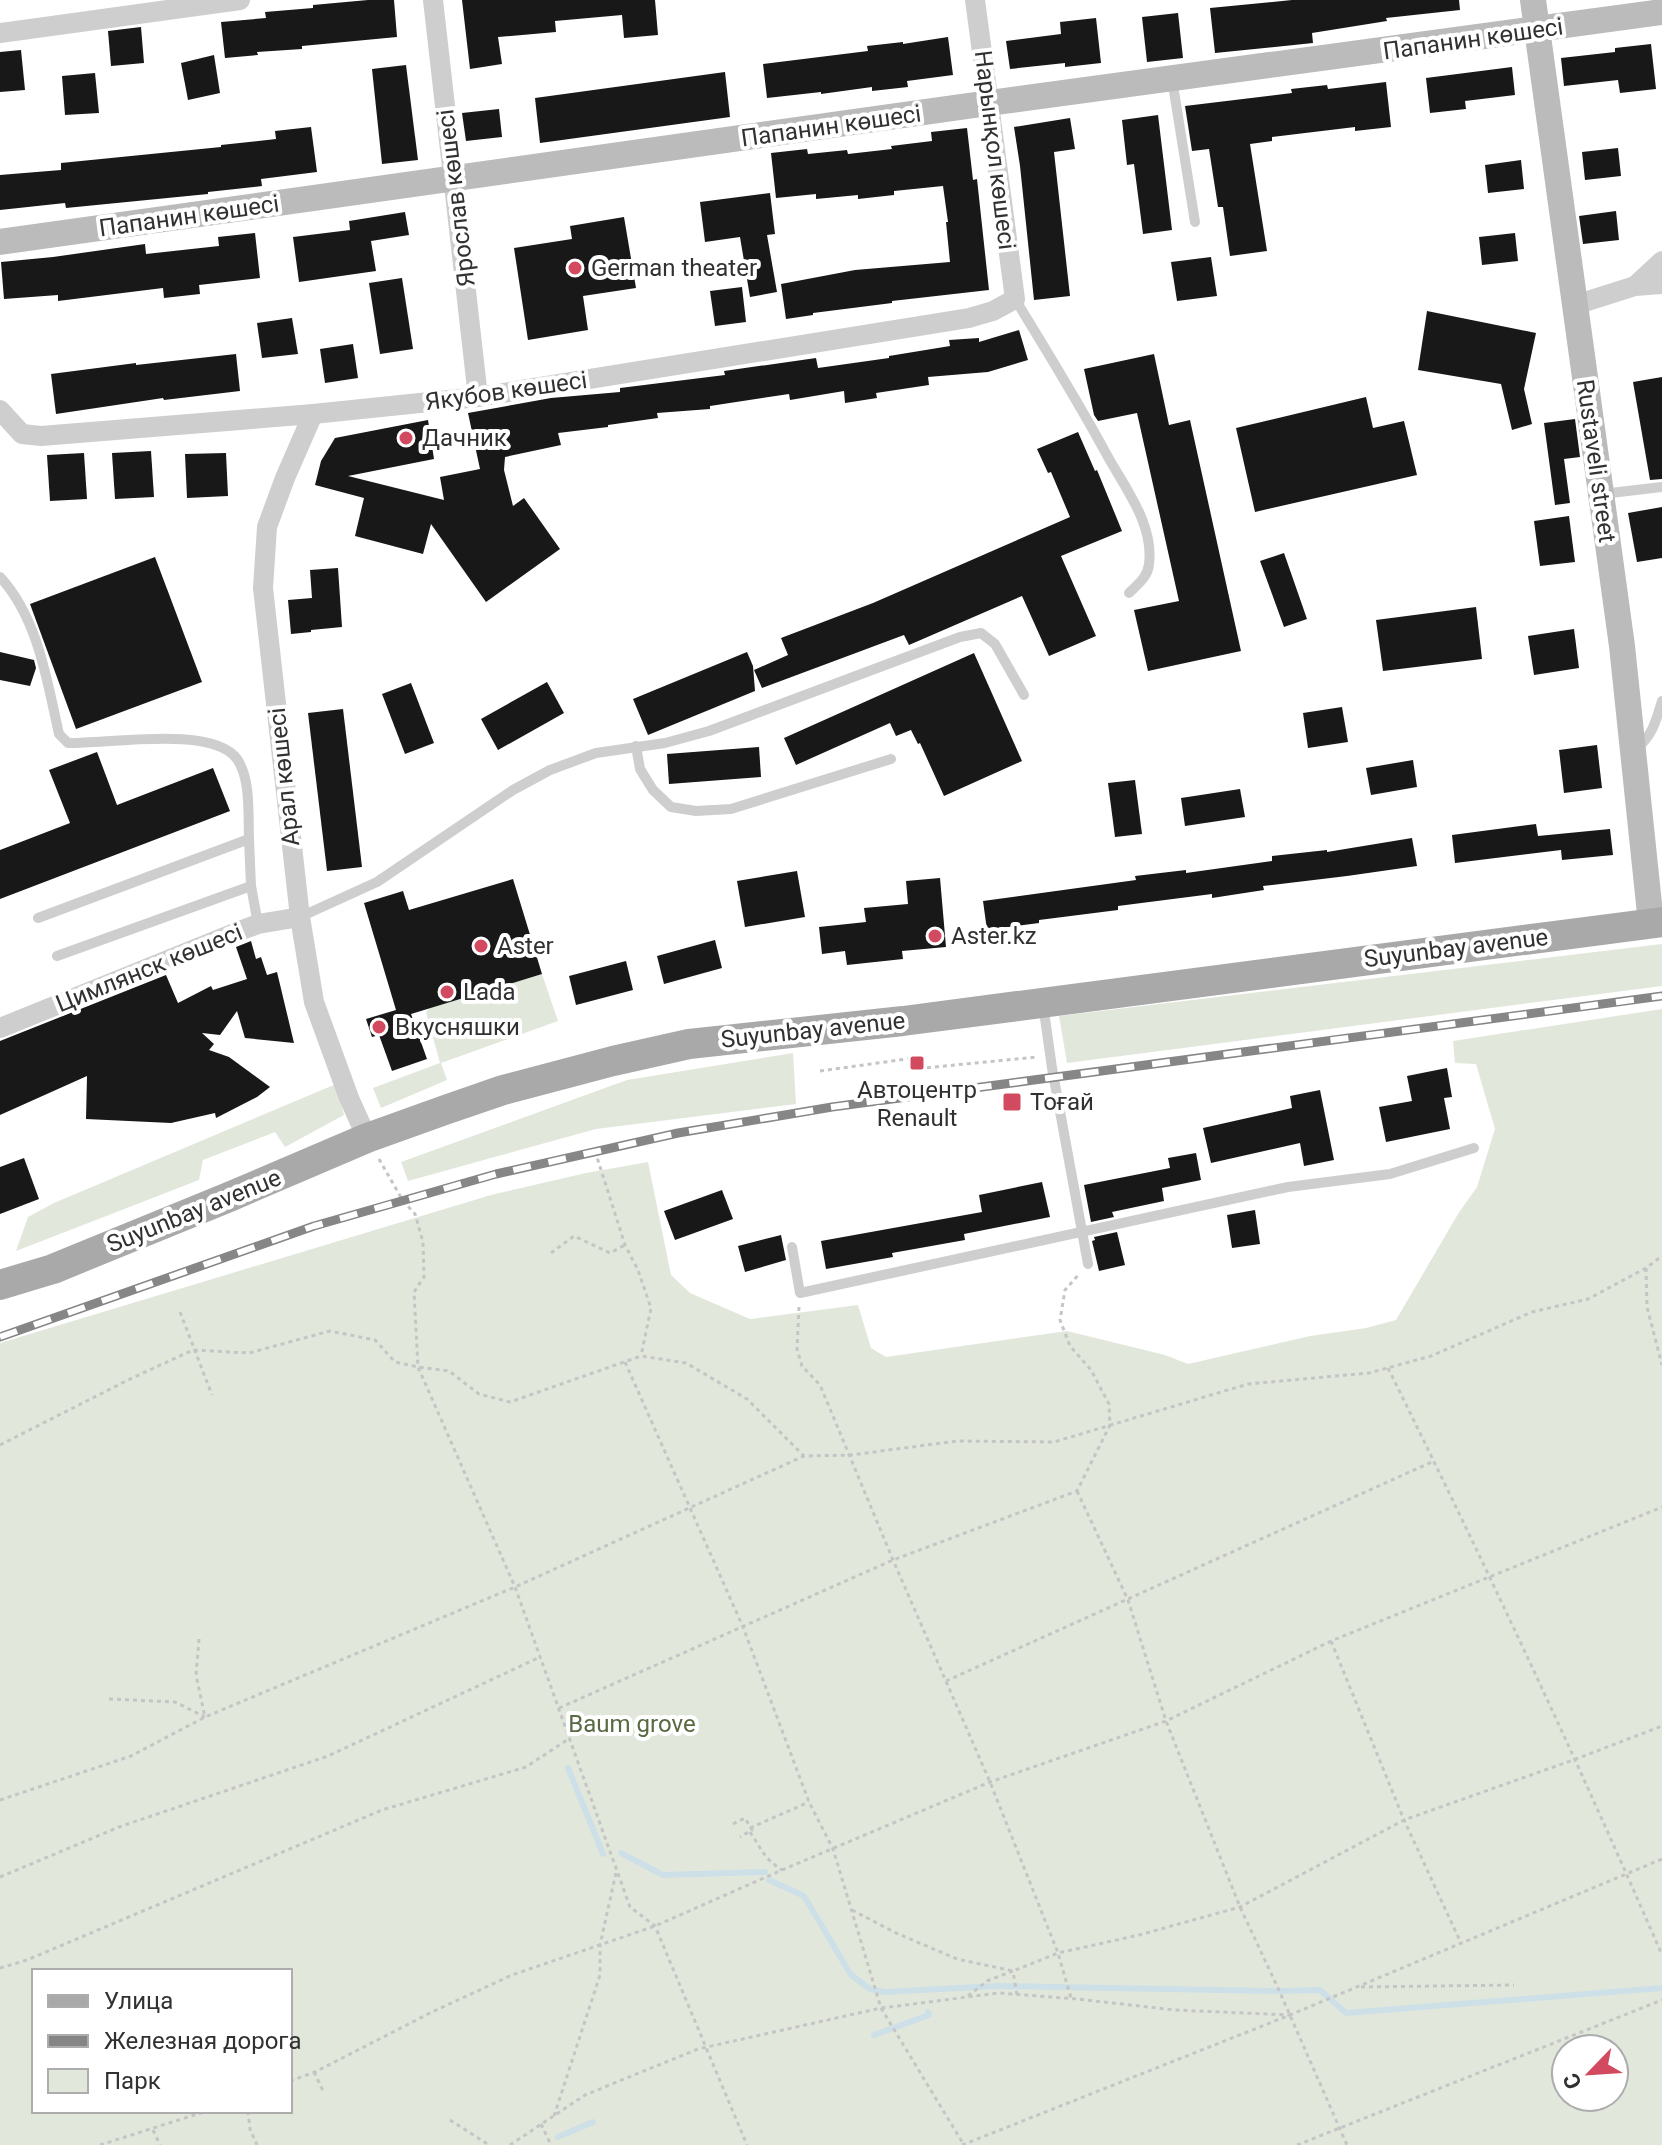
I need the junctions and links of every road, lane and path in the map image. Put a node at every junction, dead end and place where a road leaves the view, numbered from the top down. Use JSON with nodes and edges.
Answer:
{"nodes":[{"id":1,"x":240,"y":0,"type":"edge"},
{"id":2,"x":433,"y":0,"type":"edge"},
{"id":3,"x":975,"y":0,"type":"edge"},
{"id":4,"x":1533,"y":0,"type":"edge"},
{"id":5,"x":1662,"y":12,"type":"edge"},
{"id":6,"x":1536,"y":30,"type":"junction"},
{"id":7,"x":0,"y":33,"type":"edge"},
{"id":8,"x":1172,"y":79,"type":"junction"},
{"id":9,"x":989,"y":103,"type":"junction"},
{"id":10,"x":454,"y":180,"type":"junction"},
{"id":11,"x":1195,"y":222,"type":"dead end"},
{"id":12,"x":0,"y":242,"type":"edge"},
{"id":13,"x":1662,"y":261,"type":"edge"},
{"id":14,"x":1662,"y":284,"type":"edge"},
{"id":15,"x":1635,"y":286,"type":"junction"},
{"id":16,"x":1015,"y":299,"type":"junction"},
{"id":17,"x":1575,"y":305,"type":"junction"},
{"id":18,"x":478,"y":397,"type":"junction"},
{"id":19,"x":0,"y":410,"type":"edge"},
{"id":20,"x":313,"y":414,"type":"junction"},
{"id":21,"x":1662,"y":487,"type":"edge"},
{"id":22,"x":1600,"y":494,"type":"junction"},
{"id":23,"x":0,"y":577,"type":"edge"},
{"id":24,"x":1129,"y":593,"type":"dead end"},
{"id":25,"x":1024,"y":695,"type":"dead end"},
{"id":26,"x":1662,"y":701,"type":"edge"},
{"id":27,"x":636,"y":746,"type":"junction"},
{"id":28,"x":1633,"y":752,"type":"junction"},
{"id":29,"x":891,"y":759,"type":"dead end"},
{"id":30,"x":249,"y":839,"type":"junction"},
{"id":31,"x":251,"y":886,"type":"junction"},
{"id":32,"x":300,"y":917,"type":"junction"},
{"id":33,"x":38,"y":918,"type":"dead end"},
{"id":34,"x":1657,"y":922,"type":"edge"},
{"id":35,"x":258,"y":924,"type":"junction"},
{"id":36,"x":57,"y":956,"type":"dead end"},
{"id":37,"x":1043,"y":1002,"type":"junction"},
{"id":38,"x":0,"y":1028,"type":"edge"},
{"id":39,"x":1052,"y":1068,"type":"junction"},
{"id":40,"x":820,"y":1071,"type":"dead end"},
{"id":41,"x":367,"y":1138,"type":"junction"},
{"id":42,"x":1474,"y":1148,"type":"dead end"},
{"id":43,"x":595,"y":1151,"type":"dead end"},
{"id":44,"x":1082,"y":1232,"type":"junction"},
{"id":45,"x":625,"y":1245,"type":"junction"},
{"id":46,"x":792,"y":1247,"type":"dead end"},
{"id":47,"x":551,"y":1253,"type":"dead end"},
{"id":48,"x":1662,"y":1256,"type":"edge"},
{"id":49,"x":1088,"y":1264,"type":"joint"},
{"id":50,"x":1646,"y":1268,"type":"junction"},
{"id":51,"x":0,"y":1285,"type":"edge"},
{"id":52,"x":800,"y":1293,"type":"junction"},
{"id":53,"x":180,"y":1312,"type":"dead end"},
{"id":54,"x":193,"y":1350,"type":"junction"},
{"id":55,"x":641,"y":1356,"type":"junction"},
{"id":56,"x":624,"y":1361,"type":"junction"},
{"id":57,"x":1662,"y":1365,"type":"edge"},
{"id":58,"x":418,"y":1367,"type":"junction"},
{"id":59,"x":1388,"y":1368,"type":"junction"},
{"id":60,"x":212,"y":1395,"type":"dead end"},
{"id":61,"x":1110,"y":1425,"type":"junction"},
{"id":62,"x":0,"y":1445,"type":"edge"},
{"id":63,"x":851,"y":1455,"type":"junction"},
{"id":64,"x":804,"y":1456,"type":"junction"},
{"id":65,"x":1434,"y":1461,"type":"junction"},
{"id":66,"x":1077,"y":1491,"type":"junction"},
{"id":67,"x":1662,"y":1507,"type":"edge"},
{"id":68,"x":690,"y":1509,"type":"junction"},
{"id":69,"x":893,"y":1560,"type":"junction"},
{"id":70,"x":1491,"y":1576,"type":"junction"},
{"id":71,"x":515,"y":1587,"type":"junction"},
{"id":72,"x":1128,"y":1600,"type":"junction"},
{"id":73,"x":743,"y":1627,"type":"junction"},
{"id":74,"x":199,"y":1639,"type":"dead end"},
{"id":75,"x":1331,"y":1641,"type":"junction"},
{"id":76,"x":540,"y":1657,"type":"junction"},
{"id":77,"x":946,"y":1681,"type":"junction"},
{"id":78,"x":109,"y":1699,"type":"dead end"},
{"id":79,"x":559,"y":1708,"type":"junction"},
{"id":80,"x":205,"y":1717,"type":"junction"},
{"id":81,"x":1166,"y":1721,"type":"junction"},
{"id":82,"x":1662,"y":1726,"type":"edge"},
{"id":83,"x":570,"y":1738,"type":"junction"},
{"id":84,"x":1576,"y":1759,"type":"junction"},
{"id":85,"x":990,"y":1782,"type":"junction"},
{"id":86,"x":0,"y":1800,"type":"edge"},
{"id":87,"x":809,"y":1802,"type":"junction"},
{"id":88,"x":1404,"y":1820,"type":"junction"},
{"id":89,"x":733,"y":1824,"type":"dead end"},
{"id":90,"x":750,"y":1830,"type":"junction"},
{"id":91,"x":740,"y":1837,"type":"dead end"},
{"id":92,"x":833,"y":1849,"type":"junction"},
{"id":93,"x":1662,"y":1859,"type":"edge"},
{"id":94,"x":617,"y":1870,"type":"junction"},
{"id":95,"x":782,"y":1870,"type":"junction"},
{"id":96,"x":1626,"y":1872,"type":"junction"},
{"id":97,"x":0,"y":1877,"type":"edge"},
{"id":98,"x":1240,"y":1907,"type":"junction"},
{"id":99,"x":852,"y":1910,"type":"junction"},
{"id":100,"x":655,"y":1926,"type":"junction"},
{"id":101,"x":1461,"y":1943,"type":"junction"},
{"id":102,"x":600,"y":1945,"type":"junction"},
{"id":103,"x":1058,"y":1953,"type":"junction"},
{"id":104,"x":1662,"y":1955,"type":"edge"},
{"id":105,"x":0,"y":1968,"type":"edge"},
{"id":106,"x":1013,"y":1971,"type":"junction"},
{"id":107,"x":1514,"y":1985,"type":"dead end"},
{"id":108,"x":1357,"y":1987,"type":"junction"},
{"id":109,"x":1017,"y":1995,"type":"junction"},
{"id":110,"x":966,"y":1997,"type":"junction"},
{"id":111,"x":1071,"y":1998,"type":"junction"},
{"id":112,"x":1662,"y":2000,"type":"edge"},
{"id":113,"x":881,"y":2008,"type":"junction"},
{"id":114,"x":1290,"y":2015,"type":"junction"},
{"id":115,"x":706,"y":2047,"type":"junction"},
{"id":116,"x":314,"y":2072,"type":"junction"},
{"id":117,"x":292,"y":2080,"type":"edge"},
{"id":118,"x":324,"y":2093,"type":"dead end"},
{"id":119,"x":201,"y":2113,"type":"edge"},
{"id":120,"x":248,"y":2113,"type":"edge"},
{"id":121,"x":554,"y":2116,"type":"junction"},
{"id":122,"x":450,"y":2120,"type":"dead end"},
{"id":123,"x":541,"y":2124,"type":"junction"},
{"id":124,"x":153,"y":2128,"type":"junction"},
{"id":125,"x":1340,"y":2128,"type":"junction"},
{"id":126,"x":100,"y":2145,"type":"edge"},
{"id":127,"x":160,"y":2145,"type":"edge"},
{"id":128,"x":257,"y":2145,"type":"edge"},
{"id":129,"x":489,"y":2145,"type":"edge"},
{"id":130,"x":510,"y":2145,"type":"edge"},
{"id":131,"x":551,"y":2145,"type":"edge"},
{"id":132,"x":747,"y":2145,"type":"edge"},
{"id":133,"x":963,"y":2145,"type":"edge"},
{"id":134,"x":1297,"y":2145,"type":"edge"},
{"id":135,"x":1347,"y":2145,"type":"edge"}],
"edges":[{"from":1,"to":7,"type":"street"},
{"from":2,"to":10,"type":"street","name":"Ярослав көшесі"},
{"from":3,"to":9,"type":"street","name":"Нарынқол көшесі"},
{"from":4,"to":6,"type":"main road","name":"Rustaveli street"},
{"from":5,"to":6,"type":"main road","name":"Папанин көшесі"},
{"from":6,"to":8,"type":"main road","name":"Папанин көшесі"},
{"from":6,"to":17,"type":"main road","name":"Rustaveli street"},
{"from":8,"to":9,"type":"main road","name":"Папанин көшесі"},
{"from":8,"to":11,"type":"lane"},
{"from":9,"to":10,"type":"main road","name":"Папанин көшесі"},
{"from":9,"to":16,"type":"street","name":"Нарынқол көшесі"},
{"from":10,"to":12,"type":"main road","name":"Папанин көшесі"},
{"from":10,"to":18,"type":"street","name":"Ярослав көшесі"},
{"from":13,"to":15,"type":"street"},
{"from":14,"to":15,"type":"street"},
{"from":15,"to":17,"type":"street"},
{"from":16,"to":18,"type":"street","name":"Якубов көшесі"},
{"from":16,"to":24,"type":"lane"},
{"from":17,"to":22,"type":"main road","name":"Rustaveli street"},
{"from":18,"to":20,"type":"street","name":"Якубов көшесі"},
{"from":19,"to":20,"type":"street","name":"Якубов көшесі"},
{"from":20,"to":32,"type":"street","name":"Арал көшесі"},
{"from":21,"to":22,"type":"lane"},
{"from":22,"to":28,"type":"main road","name":"Rustaveli street"},
{"from":23,"to":30,"type":"lane"},
{"from":25,"to":27,"type":"lane"},
{"from":26,"to":28,"type":"lane"},
{"from":27,"to":29,"type":"lane"},
{"from":27,"to":32,"type":"lane"},
{"from":28,"to":34,"type":"main road","name":"Rustaveli street"},
{"from":30,"to":31,"type":"lane"},
{"from":30,"to":33,"type":"lane"},
{"from":31,"to":35,"type":"lane"},
{"from":31,"to":36,"type":"lane"},
{"from":32,"to":35,"type":"street","name":"Цимлянск көшесі"},
{"from":32,"to":41,"type":"street","name":"Арал көшесі"},
{"from":34,"to":37,"type":"main road","name":"Suyunbay avenue"},
{"from":35,"to":38,"type":"street","name":"Цимлянск көшесі"},
{"from":37,"to":39,"type":"lane"},
{"from":37,"to":41,"type":"main road","name":"Suyunbay avenue"},
{"from":39,"to":40,"type":"path"},
{"from":39,"to":44,"type":"lane"},
{"from":41,"to":51,"type":"main road","name":"Suyunbay avenue"},
{"from":41,"to":58,"type":"path"},
{"from":42,"to":44,"type":"lane"},
{"from":43,"to":45,"type":"path"},
{"from":44,"to":49,"type":"lane"},
{"from":44,"to":52,"type":"lane"},
{"from":45,"to":47,"type":"path"},
{"from":45,"to":55,"type":"path"},
{"from":46,"to":52,"type":"lane"},
{"from":48,"to":50,"type":"path"},
{"from":49,"to":61,"type":"path"},
{"from":50,"to":57,"type":"path"},
{"from":50,"to":59,"type":"path"},
{"from":52,"to":63,"type":"path"},
{"from":53,"to":54,"type":"path"},
{"from":54,"to":58,"type":"path"},
{"from":54,"to":60,"type":"path"},
{"from":54,"to":62,"type":"path"},
{"from":55,"to":56,"type":"path"},
{"from":55,"to":64,"type":"path"},
{"from":56,"to":58,"type":"path"},
{"from":56,"to":68,"type":"path"},
{"from":58,"to":71,"type":"path"},
{"from":59,"to":61,"type":"path"},
{"from":59,"to":65,"type":"path"},
{"from":61,"to":63,"type":"path"},
{"from":61,"to":66,"type":"path"},
{"from":63,"to":64,"type":"path"},
{"from":63,"to":69,"type":"path"},
{"from":64,"to":68,"type":"path"},
{"from":65,"to":70,"type":"path"},
{"from":65,"to":72,"type":"path"},
{"from":66,"to":69,"type":"path"},
{"from":66,"to":72,"type":"path"},
{"from":67,"to":70,"type":"path"},
{"from":68,"to":71,"type":"path"},
{"from":68,"to":73,"type":"path"},
{"from":69,"to":73,"type":"path"},
{"from":69,"to":77,"type":"path"},
{"from":70,"to":75,"type":"path"},
{"from":70,"to":84,"type":"path"},
{"from":71,"to":76,"type":"path"},
{"from":71,"to":80,"type":"path"},
{"from":72,"to":77,"type":"path"},
{"from":72,"to":81,"type":"path"},
{"from":73,"to":79,"type":"path"},
{"from":73,"to":87,"type":"path"},
{"from":74,"to":80,"type":"path"},
{"from":75,"to":81,"type":"path"},
{"from":75,"to":88,"type":"path"},
{"from":76,"to":79,"type":"path"},
{"from":76,"to":97,"type":"path"},
{"from":77,"to":85,"type":"path"},
{"from":78,"to":80,"type":"path"},
{"from":79,"to":83,"type":"path"},
{"from":80,"to":86,"type":"path"},
{"from":81,"to":85,"type":"path"},
{"from":81,"to":98,"type":"path"},
{"from":82,"to":84,"type":"path"},
{"from":83,"to":94,"type":"path"},
{"from":83,"to":105,"type":"path"},
{"from":84,"to":88,"type":"path"},
{"from":84,"to":96,"type":"path"},
{"from":85,"to":92,"type":"path"},
{"from":85,"to":103,"type":"path"},
{"from":87,"to":90,"type":"path"},
{"from":87,"to":92,"type":"path"},
{"from":88,"to":98,"type":"path"},
{"from":88,"to":101,"type":"path"},
{"from":89,"to":90,"type":"path"},
{"from":90,"to":91,"type":"path"},
{"from":90,"to":95,"type":"path"},
{"from":92,"to":95,"type":"path"},
{"from":92,"to":99,"type":"path"},
{"from":93,"to":96,"type":"path"},
{"from":94,"to":100,"type":"path"},
{"from":94,"to":102,"type":"path"},
{"from":95,"to":100,"type":"path"},
{"from":96,"to":101,"type":"path"},
{"from":96,"to":104,"type":"path"},
{"from":98,"to":103,"type":"path"},
{"from":98,"to":114,"type":"path"},
{"from":99,"to":106,"type":"path"},
{"from":99,"to":113,"type":"path"},
{"from":100,"to":102,"type":"path"},
{"from":100,"to":115,"type":"path"},
{"from":101,"to":108,"type":"path"},
{"from":102,"to":116,"type":"path"},
{"from":102,"to":121,"type":"path"},
{"from":103,"to":106,"type":"path"},
{"from":103,"to":111,"type":"path"},
{"from":106,"to":109,"type":"path"},
{"from":106,"to":110,"type":"path"},
{"from":107,"to":108,"type":"path"},
{"from":108,"to":114,"type":"path"},
{"from":109,"to":110,"type":"path"},
{"from":109,"to":111,"type":"path"},
{"from":110,"to":113,"type":"path"},
{"from":111,"to":114,"type":"path"},
{"from":112,"to":125,"type":"path"},
{"from":113,"to":115,"type":"path"},
{"from":113,"to":133,"type":"path"},
{"from":114,"to":125,"type":"path"},
{"from":114,"to":133,"type":"path"},
{"from":115,"to":121,"type":"path"},
{"from":115,"to":132,"type":"path"},
{"from":116,"to":117,"type":"path"},
{"from":116,"to":118,"type":"path"},
{"from":119,"to":124,"type":"path"},
{"from":120,"to":128,"type":"path"},
{"from":121,"to":123,"type":"path"},
{"from":122,"to":129,"type":"path"},
{"from":123,"to":130,"type":"path"},
{"from":123,"to":131,"type":"path"},
{"from":124,"to":126,"type":"path"},
{"from":124,"to":127,"type":"path"},
{"from":125,"to":134,"type":"path"},
{"from":125,"to":135,"type":"path"}]}
